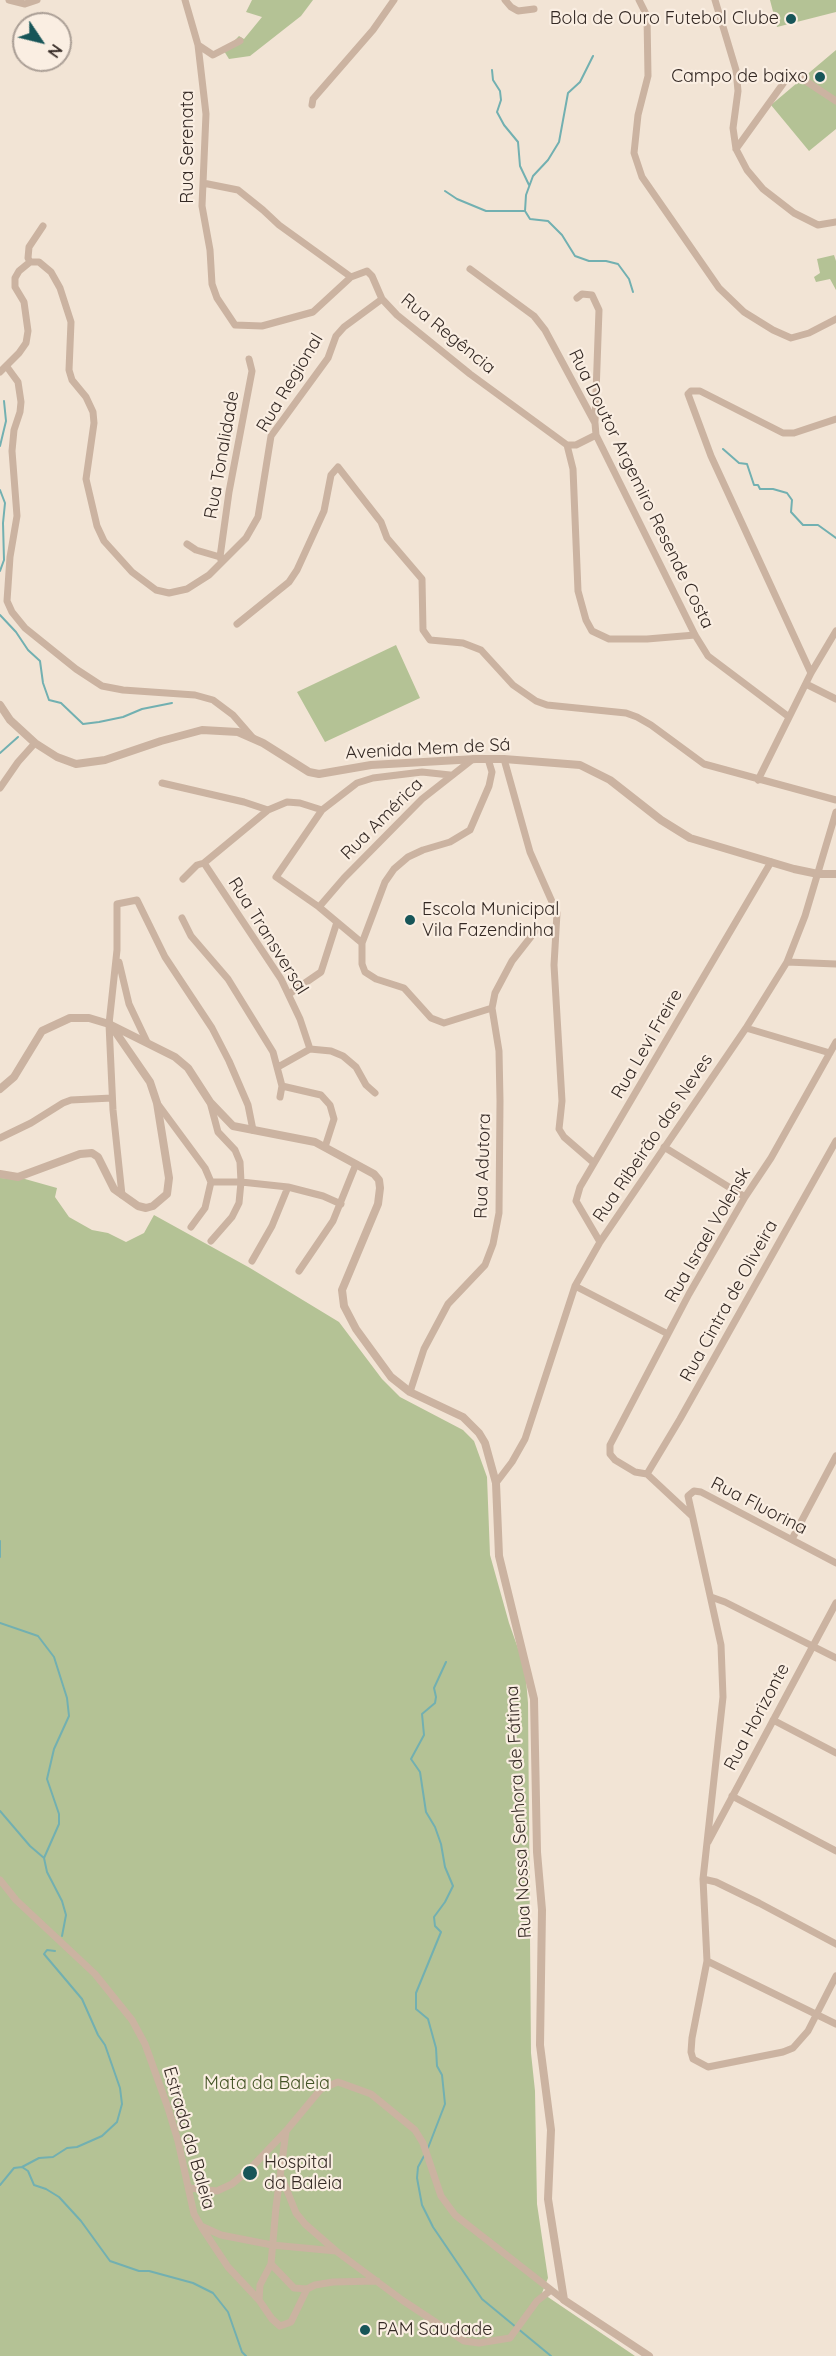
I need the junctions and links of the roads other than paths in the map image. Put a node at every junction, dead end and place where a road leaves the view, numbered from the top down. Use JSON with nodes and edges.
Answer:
{"nodes":[{"id":1,"x":9,"y":0,"type":"edge"},
{"id":2,"x":37,"y":0,"type":"edge"},
{"id":3,"x":184,"y":0,"type":"edge"},
{"id":4,"x":394,"y":0,"type":"edge"},
{"id":5,"x":505,"y":0,"type":"edge"},
{"id":6,"x":639,"y":0,"type":"edge"},
{"id":7,"x":715,"y":0,"type":"edge"},
{"id":8,"x":534,"y":9,"type":"dead end"},
{"id":9,"x":240,"y":41,"type":"dead end"},
{"id":10,"x":198,"y":45,"type":"junction"},
{"id":11,"x":836,"y":101,"type":"edge"},
{"id":12,"x":312,"y":105,"type":"dead end"},
{"id":13,"x":736,"y":149,"type":"junction"},
{"id":14,"x":203,"y":183,"type":"junction"},
{"id":15,"x":836,"y":222,"type":"edge"},
{"id":16,"x":43,"y":226,"type":"dead end"},
{"id":17,"x":30,"y":262,"type":"junction"},
{"id":18,"x":470,"y":269,"type":"dead end"},
{"id":19,"x":351,"y":277,"type":"junction"},
{"id":20,"x":577,"y":298,"type":"dead end"},
{"id":21,"x":382,"y":299,"type":"junction"},
{"id":22,"x":836,"y":319,"type":"edge"},
{"id":23,"x":249,"y":359,"type":"dead end"},
{"id":24,"x":7,"y":367,"type":"junction"},
{"id":25,"x":0,"y":372,"type":"edge"},
{"id":26,"x":836,"y":419,"type":"edge"},
{"id":27,"x":595,"y":423,"type":"junction"},
{"id":28,"x":596,"y":435,"type":"junction"},
{"id":29,"x":567,"y":446,"type":"junction"},
{"id":30,"x":188,"y":544,"type":"dead end"},
{"id":31,"x":221,"y":560,"type":"junction"},
{"id":32,"x":237,"y":624,"type":"dead end"},
{"id":33,"x":836,"y":631,"type":"edge"},
{"id":34,"x":694,"y":634,"type":"junction"},
{"id":35,"x":811,"y":673,"type":"junction"},
{"id":36,"x":806,"y":684,"type":"junction"},
{"id":37,"x":836,"y":699,"type":"edge"},
{"id":38,"x":0,"y":705,"type":"edge"},
{"id":39,"x":789,"y":717,"type":"junction"},
{"id":40,"x":253,"y":738,"type":"junction"},
{"id":41,"x":35,"y":743,"type":"junction"},
{"id":42,"x":473,"y":759,"type":"junction"},
{"id":43,"x":488,"y":759,"type":"junction"},
{"id":44,"x":504,"y":759,"type":"junction"},
{"id":45,"x":450,"y":775,"type":"junction"},
{"id":46,"x":758,"y":780,"type":"junction"},
{"id":47,"x":162,"y":783,"type":"dead end"},
{"id":48,"x":0,"y":788,"type":"edge"},
{"id":49,"x":836,"y":800,"type":"edge"},
{"id":50,"x":268,"y":810,"type":"junction"},
{"id":51,"x":322,"y":810,"type":"junction"},
{"id":52,"x":836,"y":812,"type":"edge"},
{"id":53,"x":771,"y":862,"type":"junction"},
{"id":54,"x":204,"y":863,"type":"junction"},
{"id":55,"x":818,"y":874,"type":"junction"},
{"id":56,"x":836,"y":874,"type":"edge"},
{"id":57,"x":183,"y":879,"type":"dead end"},
{"id":58,"x":319,"y":908,"type":"junction"},
{"id":59,"x":182,"y":918,"type":"dead end"},
{"id":60,"x":337,"y":922,"type":"junction"},
{"id":61,"x":537,"y":929,"type":"dead end"},
{"id":62,"x":362,"y":943,"type":"junction"},
{"id":63,"x":117,"y":950,"type":"junction"},
{"id":64,"x":787,"y":962,"type":"junction"},
{"id":65,"x":836,"y":964,"type":"edge"},
{"id":66,"x":289,"y":994,"type":"junction"},
{"id":67,"x":492,"y":1008,"type":"junction"},
{"id":68,"x":110,"y":1024,"type":"junction"},
{"id":69,"x":746,"y":1028,"type":"junction"},
{"id":70,"x":147,"y":1042,"type":"junction"},
{"id":71,"x":836,"y":1042,"type":"edge"},
{"id":72,"x":310,"y":1048,"type":"junction"},
{"id":73,"x":831,"y":1053,"type":"junction"},
{"id":74,"x":278,"y":1067,"type":"junction"},
{"id":75,"x":282,"y":1086,"type":"junction"},
{"id":76,"x":0,"y":1089,"type":"edge"},
{"id":77,"x":375,"y":1093,"type":"dead end"},
{"id":78,"x":280,"y":1097,"type":"dead end"},
{"id":79,"x":112,"y":1098,"type":"junction"},
{"id":80,"x":210,"y":1102,"type":"junction"},
{"id":81,"x":157,"y":1103,"type":"junction"},
{"id":82,"x":253,"y":1130,"type":"junction"},
{"id":83,"x":0,"y":1138,"type":"edge"},
{"id":84,"x":836,"y":1141,"type":"edge"},
{"id":85,"x":325,"y":1147,"type":"junction"},
{"id":86,"x":664,"y":1147,"type":"junction"},
{"id":87,"x":594,"y":1163,"type":"junction"},
{"id":88,"x":356,"y":1164,"type":"junction"},
{"id":89,"x":0,"y":1174,"type":"edge"},
{"id":90,"x":211,"y":1182,"type":"junction"},
{"id":91,"x":241,"y":1182,"type":"junction"},
{"id":92,"x":288,"y":1187,"type":"junction"},
{"id":93,"x":122,"y":1195,"type":"junction"},
{"id":94,"x":745,"y":1197,"type":"junction"},
{"id":95,"x":340,"y":1204,"type":"junction"},
{"id":96,"x":190,"y":1227,"type":"dead end"},
{"id":97,"x":211,"y":1241,"type":"dead end"},
{"id":98,"x":600,"y":1242,"type":"junction"},
{"id":99,"x":252,"y":1261,"type":"dead end"},
{"id":100,"x":299,"y":1272,"type":"dead end"},
{"id":101,"x":575,"y":1286,"type":"junction"},
{"id":102,"x":668,"y":1334,"type":"junction"},
{"id":103,"x":410,"y":1392,"type":"junction"},
{"id":104,"x":836,"y":1456,"type":"edge"},
{"id":105,"x":647,"y":1474,"type":"junction"},
{"id":106,"x":496,"y":1483,"type":"junction"},
{"id":107,"x":693,"y":1516,"type":"junction"},
{"id":108,"x":792,"y":1539,"type":"junction"},
{"id":109,"x":836,"y":1563,"type":"edge"},
{"id":110,"x":711,"y":1597,"type":"junction"},
{"id":111,"x":836,"y":1603,"type":"edge"},
{"id":112,"x":813,"y":1645,"type":"junction"},
{"id":113,"x":836,"y":1658,"type":"edge"},
{"id":114,"x":773,"y":1720,"type":"junction"},
{"id":115,"x":836,"y":1753,"type":"edge"},
{"id":116,"x":732,"y":1796,"type":"junction"},
{"id":117,"x":706,"y":1846,"type":"junction"},
{"id":118,"x":836,"y":1851,"type":"edge"},
{"id":119,"x":704,"y":1879,"type":"junction"},
{"id":120,"x":0,"y":1880,"type":"edge"},
{"id":121,"x":836,"y":1944,"type":"edge"},
{"id":122,"x":707,"y":1961,"type":"junction"},
{"id":123,"x":836,"y":1976,"type":"edge"},
{"id":124,"x":816,"y":2014,"type":"junction"},
{"id":125,"x":836,"y":2024,"type":"edge"},
{"id":126,"x":286,"y":2131,"type":"junction"},
{"id":127,"x":281,"y":2176,"type":"junction"},
{"id":128,"x":189,"y":2188,"type":"junction"},
{"id":129,"x":201,"y":2226,"type":"junction"},
{"id":130,"x":272,"y":2246,"type":"junction"},
{"id":131,"x":336,"y":2251,"type":"junction"},
{"id":132,"x":271,"y":2264,"type":"junction"},
{"id":133,"x":378,"y":2281,"type":"junction"},
{"id":134,"x":307,"y":2289,"type":"junction"},
{"id":135,"x":551,"y":2290,"type":"junction"},
{"id":136,"x":259,"y":2300,"type":"junction"},
{"id":137,"x":564,"y":2300,"type":"junction"},
{"id":138,"x":649,"y":2356,"type":"edge"}],
"edges":[{"from":1,"to":2,"type":"street"},
{"from":3,"to":10,"type":"street","name":"Rua Serenata"},
{"from":4,"to":12,"type":"street"},
{"from":5,"to":8,"type":"street"},
{"from":6,"to":22,"type":"street"},
{"from":7,"to":13,"type":"street"},
{"from":9,"to":10,"type":"street"},
{"from":10,"to":14,"type":"street","name":"Rua Serenata"},
{"from":11,"to":13,"type":"street"},
{"from":13,"to":15,"type":"street"},
{"from":14,"to":19,"type":"street"},
{"from":14,"to":19,"type":"street","name":"Rua Serenata"},
{"from":16,"to":17,"type":"street"},
{"from":17,"to":24,"type":"street"},
{"from":17,"to":31,"type":"street","name":"Rua Regional"},
{"from":18,"to":27,"type":"street","name":"Rua Doutor Argemiro Resende Costa"},
{"from":19,"to":21,"type":"street","name":"Rua Regência"},
{"from":20,"to":27,"type":"street"},
{"from":21,"to":29,"type":"street","name":"Rua Regência"},
{"from":21,"to":31,"type":"street","name":"Rua Regional"},
{"from":23,"to":31,"type":"street","name":"Rua Tonalidade"},
{"from":24,"to":25,"type":"street"},
{"from":24,"to":40,"type":"street","name":"Avenida Mem de Sá"},
{"from":26,"to":35,"type":"street"},
{"from":27,"to":28,"type":"street","name":"Rua Doutor Argemiro Resende Costa"},
{"from":28,"to":29,"type":"street"},
{"from":28,"to":34,"type":"street","name":"Rua Doutor Argemiro Resende Costa"},
{"from":29,"to":34,"type":"street"},
{"from":30,"to":31,"type":"street"},
{"from":32,"to":46,"type":"street"},
{"from":33,"to":35,"type":"street"},
{"from":34,"to":39,"type":"street","name":"Rua Doutor Argemiro Resende Costa"},
{"from":35,"to":36,"type":"street"},
{"from":36,"to":37,"type":"street"},
{"from":36,"to":39,"type":"street"},
{"from":38,"to":41,"type":"street"},
{"from":39,"to":46,"type":"street"},
{"from":40,"to":41,"type":"street"},
{"from":40,"to":42,"type":"street","name":"Avenida Mem de Sá"},
{"from":41,"to":48,"type":"street"},
{"from":42,"to":43,"type":"street","name":"Avenida Mem de Sá"},
{"from":42,"to":45,"type":"street","name":"Rua América"},
{"from":43,"to":44,"type":"street","name":"Avenida Mem de Sá"},
{"from":43,"to":62,"type":"street"},
{"from":44,"to":53,"type":"street","name":"Avenida Mem de Sá"},
{"from":44,"to":87,"type":"street"},
{"from":45,"to":51,"type":"street"},
{"from":45,"to":58,"type":"street","name":"Rua América"},
{"from":46,"to":49,"type":"street"},
{"from":47,"to":50,"type":"street"},
{"from":50,"to":51,"type":"street"},
{"from":50,"to":54,"type":"street"},
{"from":51,"to":58,"type":"street"},
{"from":52,"to":55,"type":"street","name":"Rua Ribeirão das Neves"},
{"from":53,"to":55,"type":"street","name":"Avenida Mem de Sá"},
{"from":53,"to":87,"type":"street","name":"Rua Levi Freire"},
{"from":54,"to":57,"type":"street"},
{"from":54,"to":66,"type":"street","name":"Rua Transversal"},
{"from":55,"to":56,"type":"street","name":"Avenida Mem de Sá"},
{"from":55,"to":64,"type":"street","name":"Rua Ribeirão das Neves"},
{"from":58,"to":60,"type":"street"},
{"from":59,"to":74,"type":"street"},
{"from":60,"to":62,"type":"street"},
{"from":60,"to":66,"type":"street"},
{"from":61,"to":67,"type":"street","name":"Rua Adutora"},
{"from":62,"to":67,"type":"street"},
{"from":63,"to":68,"type":"street"},
{"from":63,"to":70,"type":"street"},
{"from":63,"to":82,"type":"street"},
{"from":64,"to":65,"type":"street"},
{"from":64,"to":69,"type":"street","name":"Rua Ribeirão das Neves"},
{"from":66,"to":72,"type":"street","name":"Rua Transversal"},
{"from":67,"to":103,"type":"street","name":"Rua Adutora"},
{"from":68,"to":70,"type":"street","name":"Rua Nossa Senhora de Fátima"},
{"from":68,"to":76,"type":"street","name":"Rua Nossa Senhora de Fátima"},
{"from":68,"to":79,"type":"street"},
{"from":68,"to":81,"type":"street"},
{"from":69,"to":73,"type":"street"},
{"from":69,"to":86,"type":"street","name":"Rua Ribeirão das Neves"},
{"from":70,"to":80,"type":"street","name":"Rua Nossa Senhora de Fátima"},
{"from":71,"to":73,"type":"street","name":"Rua Israel Volensk"},
{"from":72,"to":74,"type":"street"},
{"from":72,"to":77,"type":"street"},
{"from":73,"to":94,"type":"street","name":"Rua Israel Volensk"},
{"from":74,"to":75,"type":"street"},
{"from":75,"to":78,"type":"street"},
{"from":75,"to":85,"type":"street"},
{"from":79,"to":83,"type":"street"},
{"from":79,"to":93,"type":"street"},
{"from":80,"to":82,"type":"street","name":"Rua Nossa Senhora de Fátima"},
{"from":80,"to":91,"type":"street"},
{"from":81,"to":90,"type":"street"},
{"from":81,"to":93,"type":"street"},
{"from":82,"to":85,"type":"street","name":"Rua Nossa Senhora de Fátima"},
{"from":84,"to":105,"type":"street","name":"Rua Cintra de Oliveira"},
{"from":85,"to":88,"type":"street","name":"Rua Nossa Senhora de Fátima"},
{"from":86,"to":94,"type":"street"},
{"from":86,"to":98,"type":"street","name":"Rua Ribeirão das Neves"},
{"from":87,"to":98,"type":"street","name":"Rua Levi Freire"},
{"from":88,"to":95,"type":"street"},
{"from":88,"to":103,"type":"street","name":"Rua Nossa Senhora de Fátima"},
{"from":89,"to":93,"type":"street"},
{"from":90,"to":91,"type":"street"},
{"from":90,"to":96,"type":"street"},
{"from":91,"to":92,"type":"street"},
{"from":91,"to":97,"type":"street"},
{"from":92,"to":95,"type":"street"},
{"from":92,"to":99,"type":"street"},
{"from":94,"to":102,"type":"street","name":"Rua Israel Volensk"},
{"from":95,"to":100,"type":"street"},
{"from":98,"to":101,"type":"street","name":"Rua Ribeirão das Neves"},
{"from":101,"to":102,"type":"street"},
{"from":101,"to":106,"type":"street","name":"Rua Ribeirão das Neves"},
{"from":102,"to":105,"type":"street","name":"Rua Israel Volensk"},
{"from":103,"to":106,"type":"street","name":"Rua Nossa Senhora de Fátima"},
{"from":104,"to":108,"type":"street"},
{"from":105,"to":107,"type":"street"},
{"from":106,"to":137,"type":"street","name":"Rua Nossa Senhora de Fátima"},
{"from":107,"to":108,"type":"street","name":"Rua Fluorina"},
{"from":107,"to":110,"type":"street"},
{"from":108,"to":109,"type":"street","name":"Rua Fluorina"},
{"from":110,"to":112,"type":"street"},
{"from":110,"to":117,"type":"street"},
{"from":111,"to":112,"type":"street","name":"Rua Horizonte"},
{"from":112,"to":113,"type":"street"},
{"from":112,"to":114,"type":"street","name":"Rua Horizonte"},
{"from":114,"to":115,"type":"street"},
{"from":114,"to":116,"type":"street","name":"Rua Horizonte"},
{"from":116,"to":117,"type":"street","name":"Rua Horizonte"},
{"from":116,"to":118,"type":"street"},
{"from":117,"to":119,"type":"street"},
{"from":119,"to":121,"type":"street"},
{"from":119,"to":122,"type":"street"},
{"from":120,"to":128,"type":"street","name":"Estrada da Baleia"},
{"from":122,"to":124,"type":"street"},
{"from":122,"to":124,"type":"street"},
{"from":123,"to":124,"type":"street"},
{"from":124,"to":125,"type":"street"},
{"from":126,"to":127,"type":"street"},
{"from":126,"to":128,"type":"street"},
{"from":126,"to":135,"type":"street"},
{"from":127,"to":130,"type":"street"},
{"from":127,"to":131,"type":"street"},
{"from":128,"to":129,"type":"street","name":"Estrada da Baleia"},
{"from":129,"to":130,"type":"street","name":"Estrada da Baleia"},
{"from":129,"to":136,"type":"street"},
{"from":130,"to":131,"type":"street","name":"Estrada da Baleia"},
{"from":130,"to":132,"type":"street"},
{"from":131,"to":133,"type":"street"},
{"from":132,"to":134,"type":"street"},
{"from":132,"to":136,"type":"street"},
{"from":133,"to":134,"type":"street"},
{"from":133,"to":135,"type":"street"},
{"from":134,"to":136,"type":"street"},
{"from":135,"to":137,"type":"street"},
{"from":137,"to":138,"type":"street"}]}
